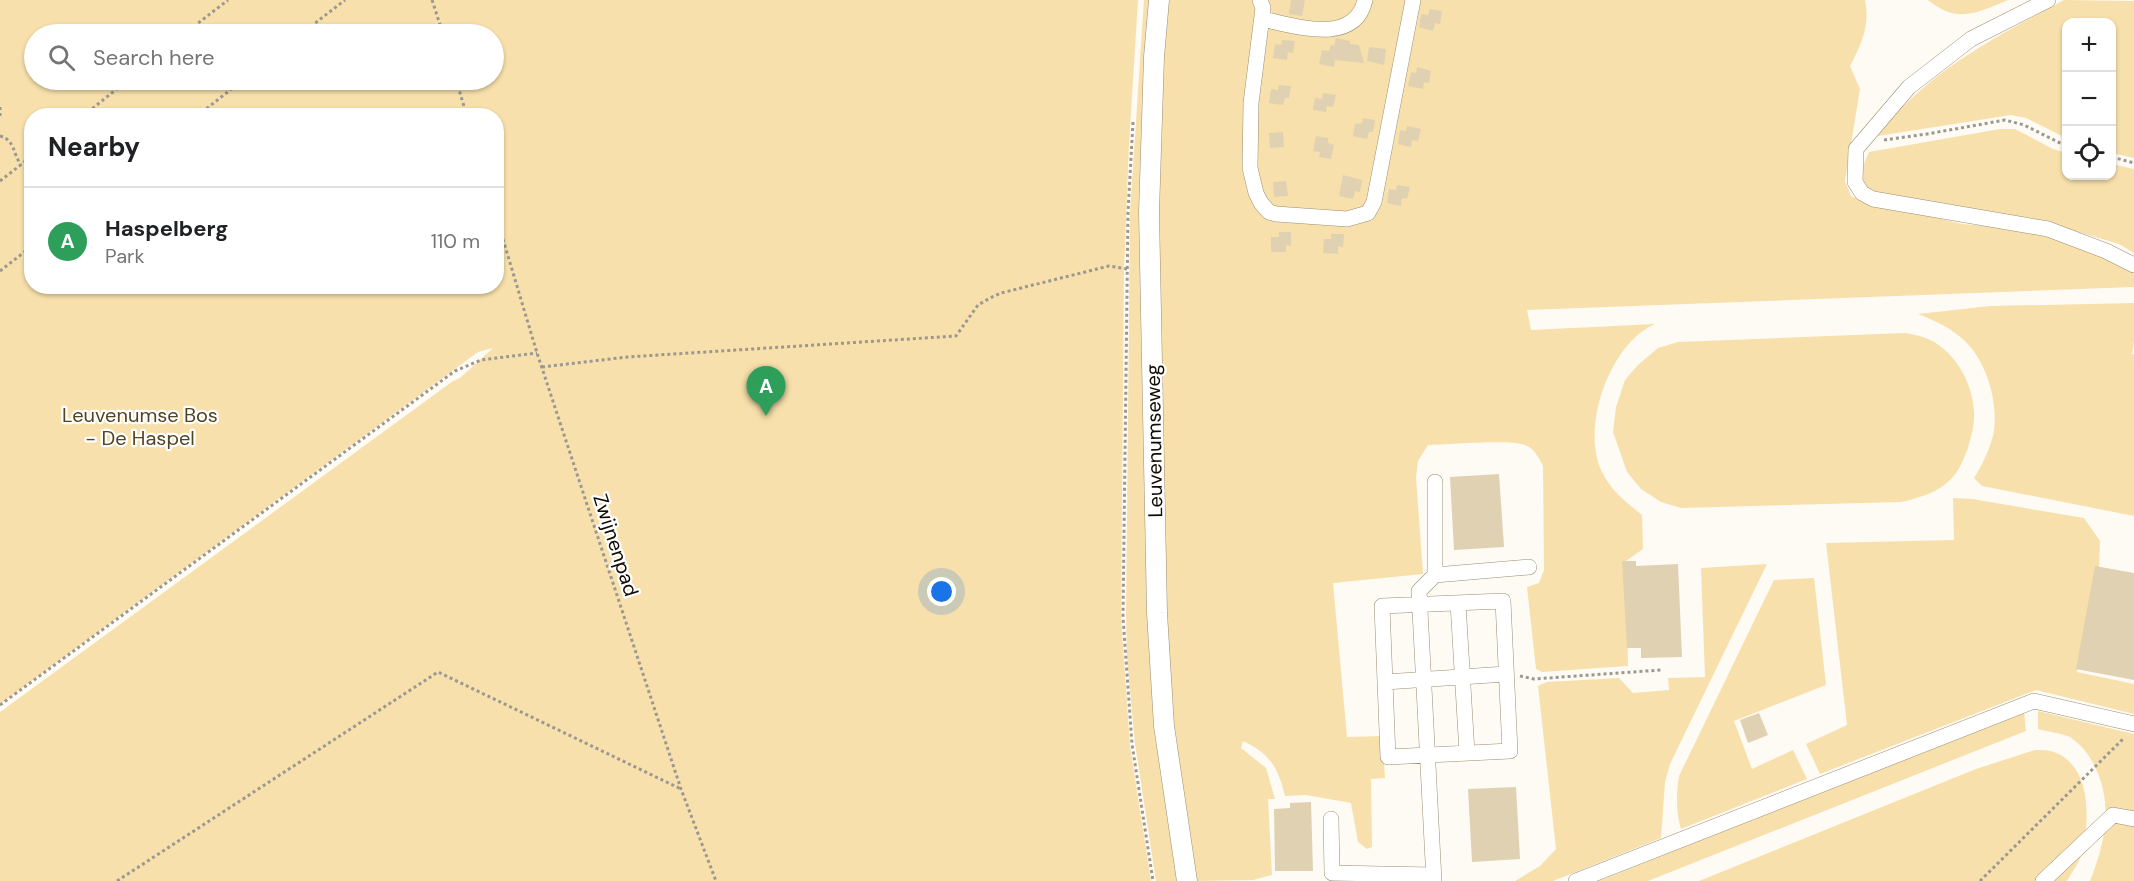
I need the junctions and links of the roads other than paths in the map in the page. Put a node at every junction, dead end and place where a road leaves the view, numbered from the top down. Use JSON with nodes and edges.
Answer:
{"nodes":[{"id":1,"x":1159,"y":0,"type":"edge"},
{"id":2,"x":1260,"y":0,"type":"edge"},
{"id":3,"x":1365,"y":0,"type":"edge"},
{"id":4,"x":1413,"y":0,"type":"edge"},
{"id":5,"x":2048,"y":0,"type":"edge"},
{"id":6,"x":1262,"y":19,"type":"junction"},
{"id":7,"x":2134,"y":265,"type":"edge"},
{"id":8,"x":1435,"y":482,"type":"dead end"},
{"id":9,"x":1529,"y":567,"type":"dead end"},
{"id":10,"x":1435,"y":575,"type":"junction"},
{"id":11,"x":1458,"y":603,"type":"junction"},
{"id":12,"x":1420,"y":605,"type":"junction"},
{"id":13,"x":1506,"y":674,"type":"junction"},
{"id":14,"x":1463,"y":677,"type":"junction"},
{"id":15,"x":1424,"y":680,"type":"junction"},
{"id":16,"x":1385,"y":682,"type":"junction"},
{"id":17,"x":2130,"y":730,"type":"edge"},
{"id":18,"x":1467,"y":753,"type":"junction"},
{"id":19,"x":1427,"y":755,"type":"junction"},
{"id":20,"x":1331,"y":819,"type":"dead end"},
{"id":21,"x":2134,"y":819,"type":"edge"},
{"id":22,"x":1434,"y":878,"type":"edge"},
{"id":23,"x":1187,"y":881,"type":"edge"},
{"id":24,"x":1576,"y":881,"type":"edge"},
{"id":25,"x":2043,"y":881,"type":"edge"}],
"edges":[{"from":1,"to":23,"type":"main road","name":"Leuvenumseweg"},
{"from":2,"to":6,"type":"lane"},
{"from":3,"to":6,"type":"lane"},
{"from":4,"to":6,"type":"lane"},
{"from":5,"to":7,"type":"lane"},
{"from":8,"to":10,"type":"lane"},
{"from":9,"to":10,"type":"lane"},
{"from":10,"to":12,"type":"lane"},
{"from":11,"to":12,"type":"lane"},
{"from":11,"to":13,"type":"lane"},
{"from":11,"to":14,"type":"lane"},
{"from":12,"to":15,"type":"lane"},
{"from":12,"to":16,"type":"lane"},
{"from":13,"to":14,"type":"lane"},
{"from":13,"to":18,"type":"lane"},
{"from":14,"to":15,"type":"lane"},
{"from":14,"to":18,"type":"lane"},
{"from":15,"to":16,"type":"lane"},
{"from":15,"to":19,"type":"lane"},
{"from":16,"to":19,"type":"lane"},
{"from":17,"to":24,"type":"lane"},
{"from":18,"to":19,"type":"lane"},
{"from":19,"to":22,"type":"lane"},
{"from":20,"to":22,"type":"lane"},
{"from":21,"to":25,"type":"lane"}]}
